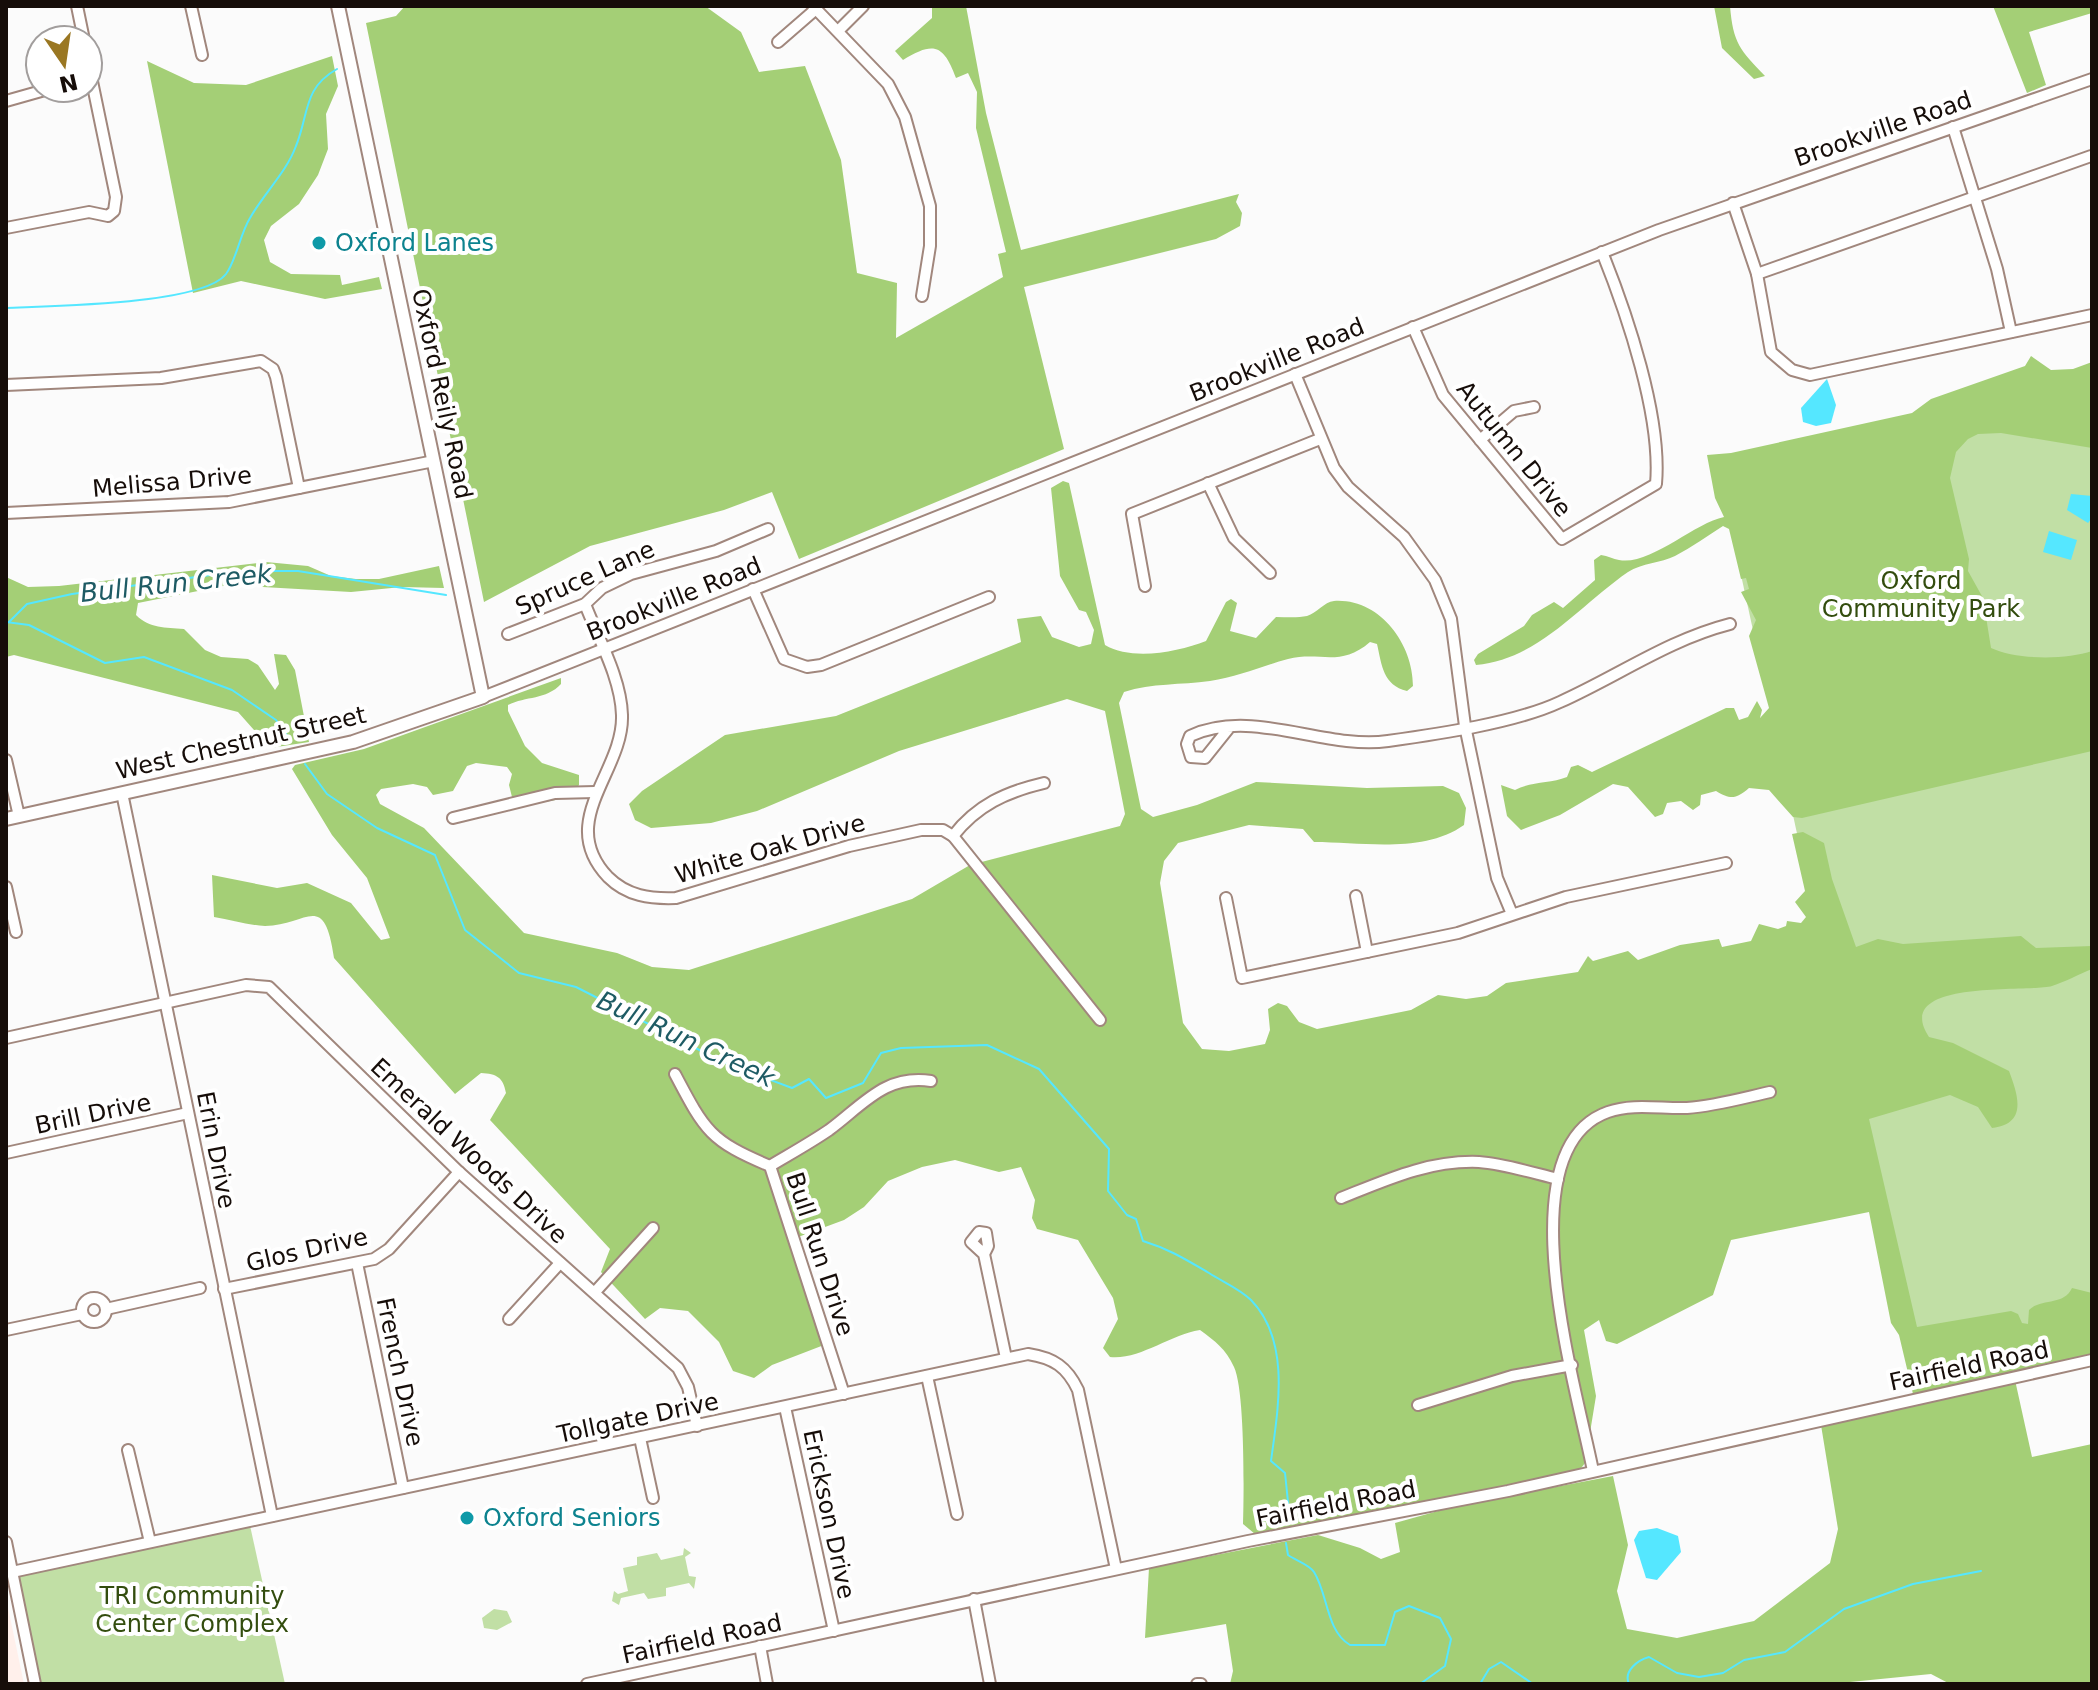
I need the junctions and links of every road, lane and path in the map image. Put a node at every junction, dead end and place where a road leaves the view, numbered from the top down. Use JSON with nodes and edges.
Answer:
{"nodes":[{"id":1,"x":191,"y":6,"type":"edge"},
{"id":2,"x":338,"y":6,"type":"edge"},
{"id":3,"x":863,"y":6,"type":"edge"},
{"id":4,"x":814,"y":8,"type":"edge"},
{"id":5,"x":839,"y":30,"type":"junction"},
{"id":6,"x":778,"y":42,"type":"dead end"},
{"id":7,"x":202,"y":55,"type":"dead end"},
{"id":8,"x":2092,"y":79,"type":"edge"},
{"id":9,"x":95,"y":104,"type":"edge"},
{"id":10,"x":1953,"y":127,"type":"junction"},
{"id":11,"x":2092,"y":157,"type":"edge"},
{"id":12,"x":1976,"y":197,"type":"junction"},
{"id":13,"x":1733,"y":203,"type":"junction"},
{"id":14,"x":6,"y":228,"type":"edge"},
{"id":15,"x":1602,"y":252,"type":"junction"},
{"id":16,"x":1757,"y":274,"type":"junction"},
{"id":17,"x":922,"y":296,"type":"dead end"},
{"id":18,"x":2092,"y":315,"type":"edge"},
{"id":19,"x":1413,"y":327,"type":"junction"},
{"id":20,"x":2011,"y":332,"type":"junction"},
{"id":21,"x":1295,"y":374,"type":"junction"},
{"id":22,"x":6,"y":385,"type":"edge"},
{"id":23,"x":1534,"y":407,"type":"dead end"},
{"id":24,"x":1320,"y":439,"type":"junction"},
{"id":25,"x":1480,"y":440,"type":"junction"},
{"id":26,"x":434,"y":461,"type":"junction"},
{"id":27,"x":1208,"y":483,"type":"junction"},
{"id":28,"x":299,"y":488,"type":"junction"},
{"id":29,"x":6,"y":513,"type":"edge"},
{"id":30,"x":768,"y":529,"type":"dead end"},
{"id":31,"x":1270,"y":573,"type":"dead end"},
{"id":32,"x":1145,"y":586,"type":"dead end"},
{"id":33,"x":753,"y":589,"type":"junction"},
{"id":34,"x":989,"y":597,"type":"dead end"},
{"id":35,"x":585,"y":604,"type":"junction"},
{"id":36,"x":1730,"y":624,"type":"dead end"},
{"id":37,"x":508,"y":634,"type":"dead end"},
{"id":38,"x":603,"y":650,"type":"junction"},
{"id":39,"x":483,"y":697,"type":"junction"},
{"id":40,"x":1465,"y":726,"type":"junction"},
{"id":41,"x":1229,"y":728,"type":"dead end"},
{"id":42,"x":6,"y":760,"type":"edge"},
{"id":43,"x":1044,"y":783,"type":"dead end"},
{"id":44,"x":595,"y":792,"type":"junction"},
{"id":45,"x":122,"y":793,"type":"junction"},
{"id":46,"x":12,"y":817,"type":"edge"},
{"id":47,"x":453,"y":818,"type":"dead end"},
{"id":48,"x":953,"y":836,"type":"junction"},
{"id":49,"x":1726,"y":863,"type":"dead end"},
{"id":50,"x":6,"y":887,"type":"edge"},
{"id":51,"x":1356,"y":896,"type":"dead end"},
{"id":52,"x":1226,"y":898,"type":"dead end"},
{"id":53,"x":1512,"y":914,"type":"junction"},
{"id":54,"x":16,"y":932,"type":"dead end"},
{"id":55,"x":1367,"y":952,"type":"junction"},
{"id":56,"x":167,"y":1003,"type":"junction"},
{"id":57,"x":1100,"y":1020,"type":"dead end"},
{"id":58,"x":6,"y":1038,"type":"edge"},
{"id":59,"x":675,"y":1074,"type":"dead end"},
{"id":60,"x":931,"y":1081,"type":"dead end"},
{"id":61,"x":1770,"y":1092,"type":"dead end"},
{"id":62,"x":188,"y":1113,"type":"junction"},
{"id":63,"x":6,"y":1153,"type":"edge"},
{"id":64,"x":770,"y":1166,"type":"junction"},
{"id":65,"x":459,"y":1172,"type":"junction"},
{"id":66,"x":1558,"y":1179,"type":"junction"},
{"id":67,"x":1341,"y":1198,"type":"dead end"},
{"id":68,"x":653,"y":1228,"type":"dead end"},
{"id":69,"x":984,"y":1254,"type":"dead end"},
{"id":70,"x":357,"y":1263,"type":"junction"},
{"id":71,"x":560,"y":1263,"type":"junction"},
{"id":72,"x":200,"y":1288,"type":"dead end"},
{"id":73,"x":224,"y":1289,"type":"junction"},
{"id":74,"x":595,"y":1292,"type":"junction"},
{"id":75,"x":106,"y":1309,"type":"junction"},
{"id":76,"x":82,"y":1314,"type":"junction"},
{"id":77,"x":509,"y":1319,"type":"dead end"},
{"id":78,"x":6,"y":1330,"type":"edge"},
{"id":79,"x":1006,"y":1358,"type":"junction"},
{"id":80,"x":2092,"y":1360,"type":"edge"},
{"id":81,"x":1572,"y":1365,"type":"junction"},
{"id":82,"x":927,"y":1376,"type":"junction"},
{"id":83,"x":844,"y":1394,"type":"junction"},
{"id":84,"x":1418,"y":1405,"type":"dead end"},
{"id":85,"x":785,"y":1407,"type":"junction"},
{"id":86,"x":697,"y":1426,"type":"junction"},
{"id":87,"x":640,"y":1438,"type":"junction"},
{"id":88,"x":128,"y":1450,"type":"dead end"},
{"id":89,"x":1593,"y":1471,"type":"junction"},
{"id":90,"x":403,"y":1488,"type":"junction"},
{"id":91,"x":653,"y":1498,"type":"dead end"},
{"id":92,"x":957,"y":1514,"type":"dead end"},
{"id":93,"x":272,"y":1516,"type":"junction"},
{"id":94,"x":6,"y":1542,"type":"edge"},
{"id":95,"x":150,"y":1542,"type":"junction"},
{"id":96,"x":1116,"y":1569,"type":"junction"},
{"id":97,"x":12,"y":1572,"type":"junction"},
{"id":98,"x":974,"y":1599,"type":"junction"},
{"id":99,"x":834,"y":1631,"type":"junction"},
{"id":100,"x":760,"y":1646,"type":"junction"},
{"id":101,"x":35,"y":1684,"type":"edge"},
{"id":102,"x":587,"y":1684,"type":"edge"},
{"id":103,"x":767,"y":1684,"type":"edge"},
{"id":104,"x":990,"y":1684,"type":"edge"}],
"edges":[{"from":1,"to":7,"type":"street"},
{"from":2,"to":26,"type":"main road","name":"Oxford Reily Road"},
{"from":3,"to":5,"type":"street"},
{"from":4,"to":5,"type":"street"},
{"from":4,"to":6,"type":"street"},
{"from":5,"to":17,"type":"street"},
{"from":8,"to":10,"type":"street","name":"Brookville Road"},
{"from":9,"to":14,"type":"street"},
{"from":10,"to":12,"type":"street"},
{"from":10,"to":13,"type":"street","name":"Brookville Road"},
{"from":11,"to":12,"type":"street"},
{"from":12,"to":16,"type":"street"},
{"from":12,"to":20,"type":"street"},
{"from":13,"to":15,"type":"street","name":"Brookville Road"},
{"from":13,"to":16,"type":"street"},
{"from":15,"to":19,"type":"street","name":"Brookville Road"},
{"from":15,"to":25,"type":"street","name":"Autumn Drive"},
{"from":16,"to":20,"type":"street"},
{"from":18,"to":20,"type":"street"},
{"from":19,"to":21,"type":"street","name":"Brookville Road"},
{"from":19,"to":25,"type":"street","name":"Autumn Drive"},
{"from":21,"to":24,"type":"street"},
{"from":21,"to":33,"type":"street","name":"Brookville Road"},
{"from":22,"to":28,"type":"street"},
{"from":23,"to":25,"type":"street"},
{"from":24,"to":27,"type":"street"},
{"from":24,"to":40,"type":"street"},
{"from":26,"to":28,"type":"street","name":"Melissa Drive"},
{"from":26,"to":39,"type":"main road","name":"Oxford Reily Road"},
{"from":27,"to":31,"type":"street"},
{"from":27,"to":32,"type":"street"},
{"from":28,"to":29,"type":"street","name":"Melissa Drive"},
{"from":30,"to":35,"type":"street","name":"Spruce Lane"},
{"from":33,"to":34,"type":"street"},
{"from":33,"to":38,"type":"street","name":"Brookville Road"},
{"from":35,"to":37,"type":"street","name":"Spruce Lane"},
{"from":35,"to":38,"type":"street","name":"White Oak Drive"},
{"from":36,"to":40,"type":"street"},
{"from":38,"to":39,"type":"street","name":"Brookville Road"},
{"from":38,"to":44,"type":"street","name":"White Oak Drive"},
{"from":39,"to":45,"type":"main road","name":"West Chestnut Street"},
{"from":40,"to":41,"type":"street"},
{"from":40,"to":53,"type":"street"},
{"from":42,"to":46,"type":"street"},
{"from":43,"to":48,"type":"street"},
{"from":44,"to":47,"type":"street"},
{"from":44,"to":48,"type":"street","name":"White Oak Drive"},
{"from":45,"to":46,"type":"main road","name":"West Chestnut Street"},
{"from":45,"to":56,"type":"street","name":"Erin Drive"},
{"from":48,"to":57,"type":"street"},
{"from":49,"to":53,"type":"street"},
{"from":50,"to":54,"type":"street"},
{"from":51,"to":55,"type":"street"},
{"from":52,"to":55,"type":"street"},
{"from":53,"to":55,"type":"street"},
{"from":56,"to":58,"type":"street","name":"Emerald Woods Drive"},
{"from":56,"to":62,"type":"street","name":"Erin Drive"},
{"from":56,"to":65,"type":"street","name":"Emerald Woods Drive"},
{"from":59,"to":64,"type":"street","name":"Bull Run Drive"},
{"from":60,"to":64,"type":"street"},
{"from":61,"to":66,"type":"street"},
{"from":62,"to":63,"type":"street","name":"Brill Drive"},
{"from":62,"to":73,"type":"street","name":"Erin Drive"},
{"from":64,"to":83,"type":"street","name":"Bull Run Drive"},
{"from":65,"to":70,"type":"street","name":"Glos Drive"},
{"from":65,"to":71,"type":"street","name":"Emerald Woods Drive"},
{"from":66,"to":67,"type":"street"},
{"from":66,"to":81,"type":"street"},
{"from":68,"to":74,"type":"street"},
{"from":69,"to":79,"type":"street"},
{"from":70,"to":73,"type":"street","name":"Glos Drive"},
{"from":70,"to":90,"type":"street","name":"French Drive"},
{"from":71,"to":74,"type":"street","name":"Emerald Woods Drive"},
{"from":71,"to":77,"type":"street"},
{"from":72,"to":75,"type":"street"},
{"from":73,"to":93,"type":"street","name":"Erin Drive"},
{"from":74,"to":86,"type":"street","name":"Emerald Woods Drive"},
{"from":75,"to":76,"type":"street"},
{"from":75,"to":76,"type":"street"},
{"from":76,"to":78,"type":"street"},
{"from":79,"to":82,"type":"street","name":"Tollgate Drive"},
{"from":79,"to":96,"type":"street","name":"Tollgate Drive"},
{"from":80,"to":89,"type":"street","name":"Fairfield Road"},
{"from":81,"to":84,"type":"street"},
{"from":81,"to":89,"type":"street"},
{"from":82,"to":83,"type":"street","name":"Tollgate Drive"},
{"from":82,"to":92,"type":"street"},
{"from":83,"to":85,"type":"street","name":"Tollgate Drive"},
{"from":85,"to":86,"type":"street","name":"Tollgate Drive"},
{"from":85,"to":99,"type":"street","name":"Erickson Drive"},
{"from":86,"to":87,"type":"street","name":"Tollgate Drive"},
{"from":87,"to":90,"type":"street","name":"Tollgate Drive"},
{"from":87,"to":91,"type":"street"},
{"from":88,"to":95,"type":"street"},
{"from":89,"to":96,"type":"street","name":"Fairfield Road"},
{"from":90,"to":93,"type":"street","name":"Tollgate Drive"},
{"from":93,"to":95,"type":"street","name":"Tollgate Drive"},
{"from":94,"to":97,"type":"street"},
{"from":95,"to":97,"type":"street","name":"Tollgate Drive"},
{"from":96,"to":98,"type":"street","name":"Fairfield Road"},
{"from":97,"to":101,"type":"street"},
{"from":98,"to":99,"type":"street","name":"Fairfield Road"},
{"from":98,"to":104,"type":"street"},
{"from":99,"to":100,"type":"street","name":"Fairfield Road"},
{"from":100,"to":102,"type":"street","name":"Fairfield Road"},
{"from":100,"to":103,"type":"street"}]}
